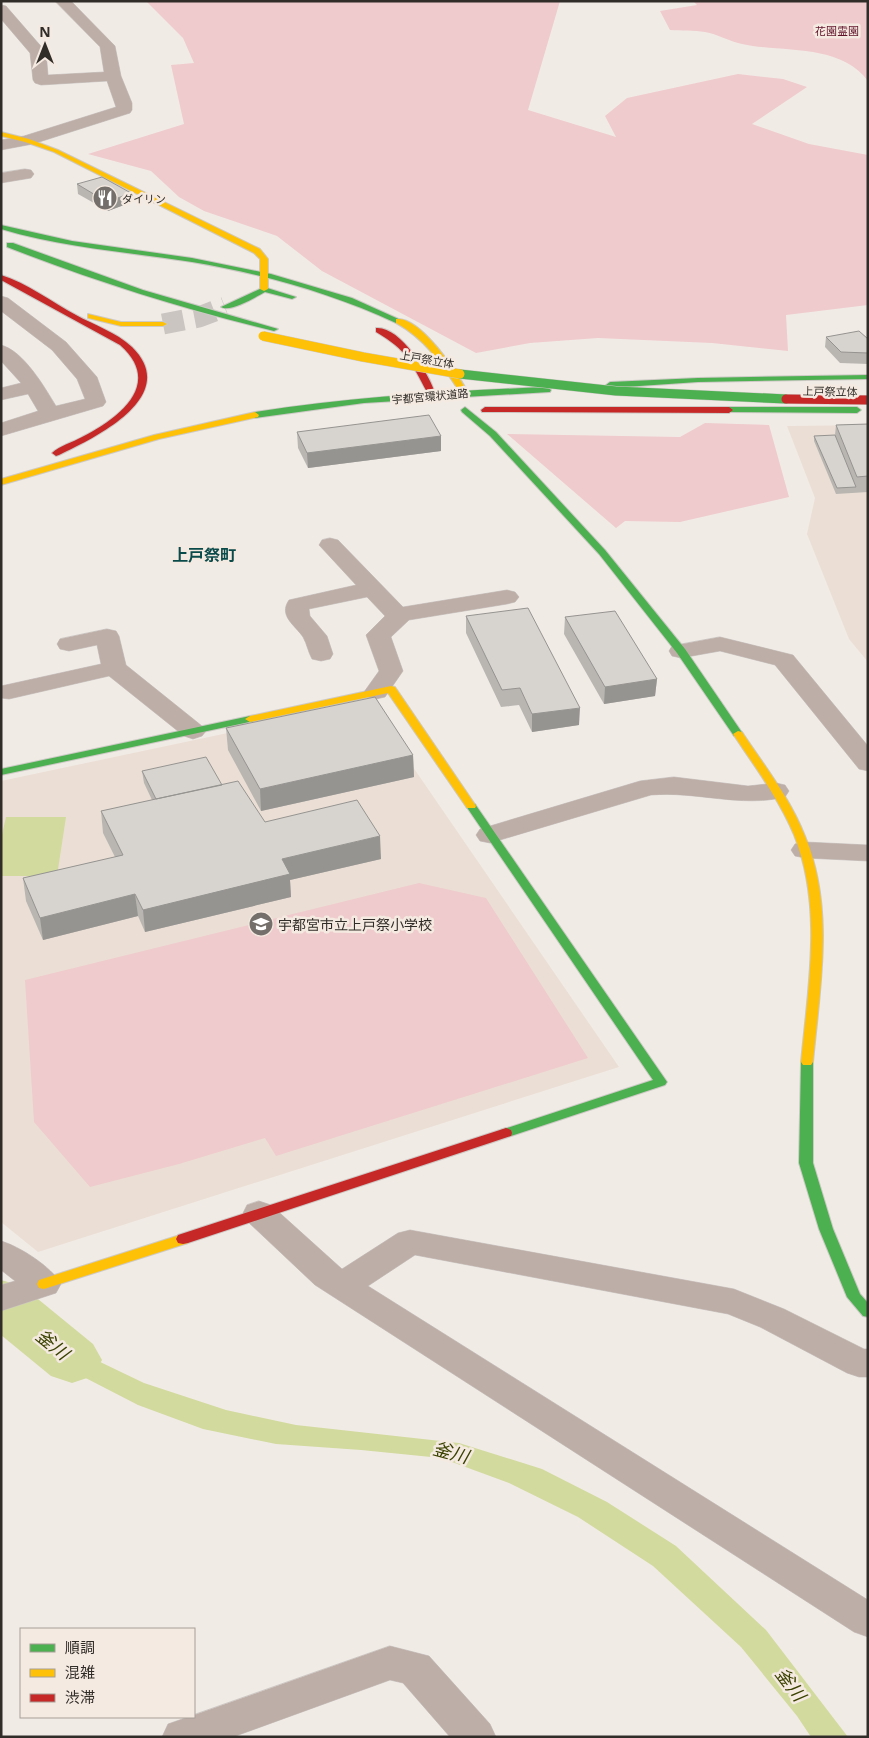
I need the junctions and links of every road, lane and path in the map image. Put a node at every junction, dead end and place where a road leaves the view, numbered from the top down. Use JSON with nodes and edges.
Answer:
{"nodes":[{"id":1,"x":62,"y":1,"type":"edge"},
{"id":2,"x":1,"y":10,"type":"edge"},
{"id":3,"x":113,"y":76,"type":"junction"},
{"id":4,"x":1,"y":134,"type":"edge"},
{"id":5,"x":27,"y":140,"type":"junction"},
{"id":6,"x":1,"y":145,"type":"edge"},
{"id":7,"x":25,"y":174,"type":"dead end"},
{"id":8,"x":1,"y":178,"type":"edge"},
{"id":9,"x":1,"y":227,"type":"edge"},
{"id":10,"x":1,"y":242,"type":"edge"},
{"id":11,"x":262,"y":273,"type":"junction"},
{"id":12,"x":1,"y":277,"type":"edge"},
{"id":13,"x":20,"y":288,"type":"junction"},
{"id":14,"x":264,"y":289,"type":"junction"},
{"id":15,"x":110,"y":294,"type":"dead end"},
{"id":16,"x":302,"y":300,"type":"dead end"},
{"id":17,"x":1,"y":302,"type":"edge"},
{"id":18,"x":225,"y":307,"type":"tunnel mouth"},
{"id":19,"x":163,"y":324,"type":"tunnel mouth"},
{"id":20,"x":368,"y":324,"type":"dead end"},
{"id":21,"x":1,"y":351,"type":"edge"},
{"id":22,"x":868,"y":377,"type":"edge"},
{"id":23,"x":34,"y":386,"type":"junction"},
{"id":24,"x":464,"y":392,"type":"junction"},
{"id":25,"x":868,"y":392,"type":"edge"},
{"id":26,"x":1,"y":394,"type":"edge"},
{"id":27,"x":432,"y":394,"type":"junction"},
{"id":28,"x":868,"y":400,"type":"edge"},
{"id":29,"x":460,"y":410,"type":"junction"},
{"id":30,"x":868,"y":410,"type":"edge"},
{"id":31,"x":50,"y":414,"type":"junction"},
{"id":32,"x":1,"y":430,"type":"edge"},
{"id":33,"x":1,"y":475,"type":"edge"},
{"id":34,"x":1,"y":482,"type":"edge"},
{"id":35,"x":330,"y":545,"type":"dead end"},
{"id":36,"x":372,"y":589,"type":"junction"},
{"id":37,"x":507,"y":597,"type":"dead end"},
{"id":38,"x":397,"y":615,"type":"junction"},
{"id":39,"x":69,"y":644,"type":"dead end"},
{"id":40,"x":682,"y":651,"type":"junction"},
{"id":41,"x":321,"y":654,"type":"dead end"},
{"id":42,"x":114,"y":668,"type":"junction"},
{"id":43,"x":9,"y":692,"type":"dead end"},
{"id":44,"x":376,"y":692,"type":"junction"},
{"id":45,"x":193,"y":731,"type":"junction"},
{"id":46,"x":868,"y":762,"type":"edge"},
{"id":47,"x":1,"y":772,"type":"edge"},
{"id":48,"x":776,"y":791,"type":"junction"},
{"id":49,"x":490,"y":835,"type":"junction"},
{"id":50,"x":805,"y":850,"type":"junction"},
{"id":51,"x":868,"y":853,"type":"edge"},
{"id":52,"x":259,"y":1213,"type":"junction"},
{"id":53,"x":1,"y":1254,"type":"edge"},
{"id":54,"x":44,"y":1284,"type":"junction"},
{"id":55,"x":342,"y":1286,"type":"junction"},
{"id":56,"x":1,"y":1298,"type":"edge"},
{"id":57,"x":868,"y":1312,"type":"edge"},
{"id":58,"x":868,"y":1363,"type":"edge"},
{"id":59,"x":868,"y":1620,"type":"edge"},
{"id":60,"x":182,"y":1737,"type":"edge"},
{"id":61,"x":476,"y":1737,"type":"edge"}],
"edges":[{"from":1,"to":3,"type":"street"},
{"from":2,"to":3,"type":"street"},
{"from":3,"to":5,"type":"street"},
{"from":4,"to":5,"type":"main road"},
{"from":5,"to":6,"type":"street"},
{"from":5,"to":11,"type":"main road"},
{"from":7,"to":8,"type":"street"},
{"from":9,"to":11,"type":"main road"},
{"from":10,"to":25,"type":"main road","name":"上戸祭立体"},
{"from":11,"to":14,"type":"main road"},
{"from":11,"to":24,"type":"main road"},
{"from":12,"to":13,"type":"main road"},
{"from":13,"to":19,"type":"main road"},
{"from":13,"to":33,"type":"main road"},
{"from":14,"to":16,"type":"main road"},
{"from":14,"to":18,"type":"main road"},
{"from":15,"to":28,"type":"main road","name":"上戸祭立体","bridge":true},
{"from":17,"to":31,"type":"street"},
{"from":20,"to":27,"type":"main road"},
{"from":21,"to":23,"type":"street"},
{"from":22,"to":24,"type":"main road","name":"宇都宮環状道路"},
{"from":23,"to":26,"type":"street"},
{"from":23,"to":31,"type":"street"},
{"from":24,"to":27,"type":"main road","name":"宇都宮環状道路"},
{"from":24,"to":29,"type":"main road"},
{"from":27,"to":29,"type":"main road"},
{"from":27,"to":34,"type":"main road","name":"宇都宮環状道路"},
{"from":29,"to":30,"type":"main road","name":"宇都宮環状道路"},
{"from":29,"to":40,"type":"main road"},
{"from":31,"to":32,"type":"street"},
{"from":35,"to":36,"type":"street"},
{"from":36,"to":38,"type":"street"},
{"from":36,"to":41,"type":"street"},
{"from":37,"to":38,"type":"street"},
{"from":38,"to":44,"type":"street"},
{"from":39,"to":42,"type":"street"},
{"from":40,"to":46,"type":"street"},
{"from":40,"to":48,"type":"main road"},
{"from":42,"to":43,"type":"street"},
{"from":42,"to":45,"type":"street"},
{"from":44,"to":45,"type":"main road"},
{"from":44,"to":49,"type":"main road"},
{"from":45,"to":47,"type":"main road"},
{"from":48,"to":49,"type":"street"},
{"from":48,"to":50,"type":"main road"},
{"from":49,"to":52,"type":"main road"},
{"from":50,"to":51,"type":"street"},
{"from":50,"to":57,"type":"main road"},
{"from":52,"to":54,"type":"main road"},
{"from":52,"to":55,"type":"street"},
{"from":53,"to":54,"type":"street"},
{"from":54,"to":56,"type":"street"},
{"from":55,"to":58,"type":"street"},
{"from":55,"to":59,"type":"street"},
{"from":60,"to":61,"type":"street"}]}
